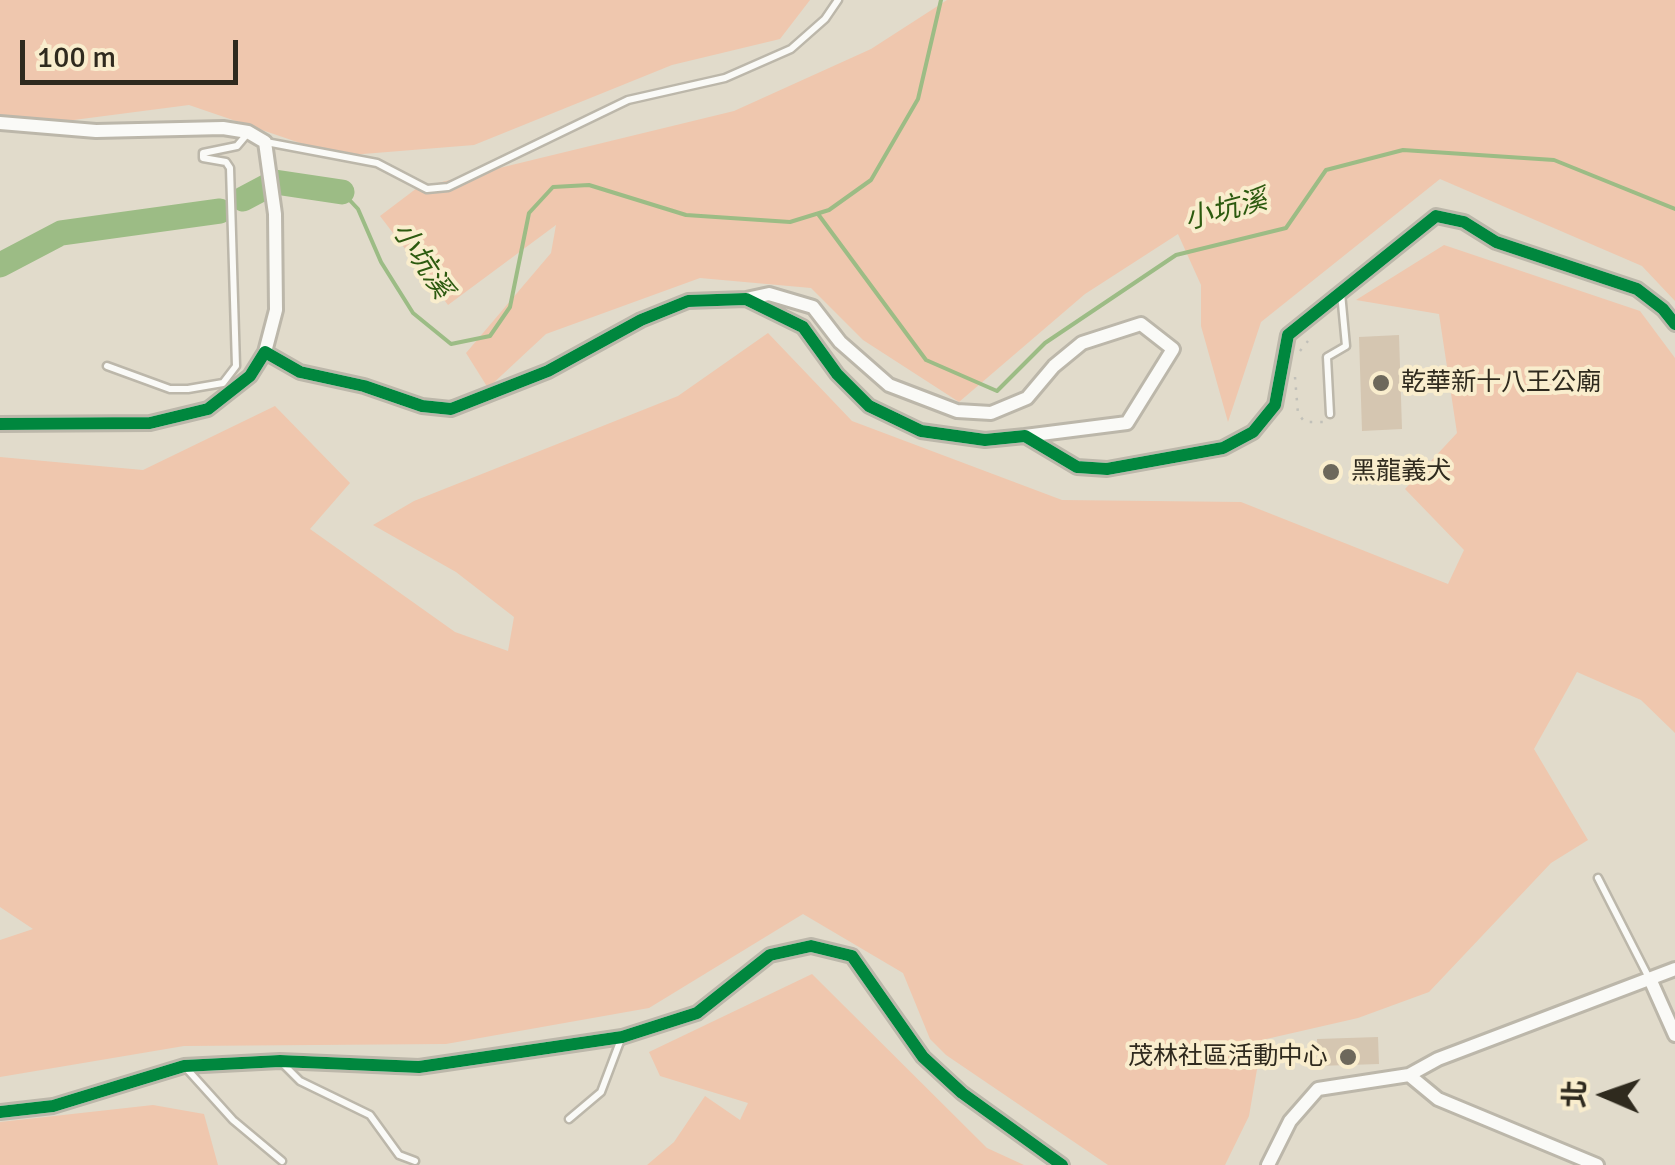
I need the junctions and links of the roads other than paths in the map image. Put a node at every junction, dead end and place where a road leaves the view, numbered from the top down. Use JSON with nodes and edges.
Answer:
{"nodes":[{"id":1,"x":838,"y":0,"type":"edge"},
{"id":2,"x":0,"y":123,"type":"edge"},
{"id":3,"x":248,"y":132,"type":"junction"},
{"id":4,"x":265,"y":142,"type":"junction"},
{"id":5,"x":1341,"y":291,"type":"junction"},
{"id":6,"x":746,"y":298,"type":"junction"},
{"id":7,"x":1675,"y":324,"type":"edge"},
{"id":8,"x":265,"y":352,"type":"junction"},
{"id":9,"x":107,"y":366,"type":"dead end"},
{"id":10,"x":226,"y":388,"type":"junction"},
{"id":11,"x":1329,"y":418,"type":"road end"},
{"id":12,"x":0,"y":424,"type":"edge"},
{"id":13,"x":1026,"y":436,"type":"junction"},
{"id":14,"x":1598,"y":878,"type":"dead end"},
{"id":15,"x":1675,"y":969,"type":"edge"},
{"id":16,"x":1650,"y":979,"type":"junction"},
{"id":17,"x":1675,"y":1034,"type":"edge"},
{"id":18,"x":622,"y":1037,"type":"junction"},
{"id":19,"x":280,"y":1061,"type":"junction"},
{"id":20,"x":184,"y":1066,"type":"junction"},
{"id":21,"x":1409,"y":1076,"type":"junction"},
{"id":22,"x":0,"y":1112,"type":"edge"},
{"id":23,"x":569,"y":1119,"type":"dead end"},
{"id":24,"x":282,"y":1161,"type":"dead end"},
{"id":25,"x":414,"y":1161,"type":"dead end"},
{"id":26,"x":1062,"y":1165,"type":"edge"},
{"id":27,"x":1268,"y":1165,"type":"edge"},
{"id":28,"x":1597,"y":1165,"type":"edge"}],
"edges":[{"from":1,"to":4,"type":"lane"},
{"from":2,"to":3,"type":"street"},
{"from":3,"to":4,"type":"street"},
{"from":3,"to":10,"type":"lane"},
{"from":4,"to":8,"type":"street"},
{"from":5,"to":7,"type":"street"},
{"from":5,"to":11,"type":"lane"},
{"from":5,"to":13,"type":"street"},
{"from":6,"to":8,"type":"street"},
{"from":6,"to":13,"type":"street"},
{"from":6,"to":13,"type":"street"},
{"from":8,"to":10,"type":"street"},
{"from":9,"to":10,"type":"lane"},
{"from":10,"to":12,"type":"street"},
{"from":14,"to":16,"type":"lane"},
{"from":15,"to":16,"type":"street"},
{"from":16,"to":17,"type":"street"},
{"from":16,"to":21,"type":"street"},
{"from":18,"to":19,"type":"street"},
{"from":18,"to":23,"type":"lane"},
{"from":18,"to":26,"type":"street"},
{"from":19,"to":20,"type":"street"},
{"from":19,"to":25,"type":"lane"},
{"from":20,"to":22,"type":"street"},
{"from":20,"to":24,"type":"lane"},
{"from":21,"to":27,"type":"street"},
{"from":21,"to":28,"type":"street"}]}
